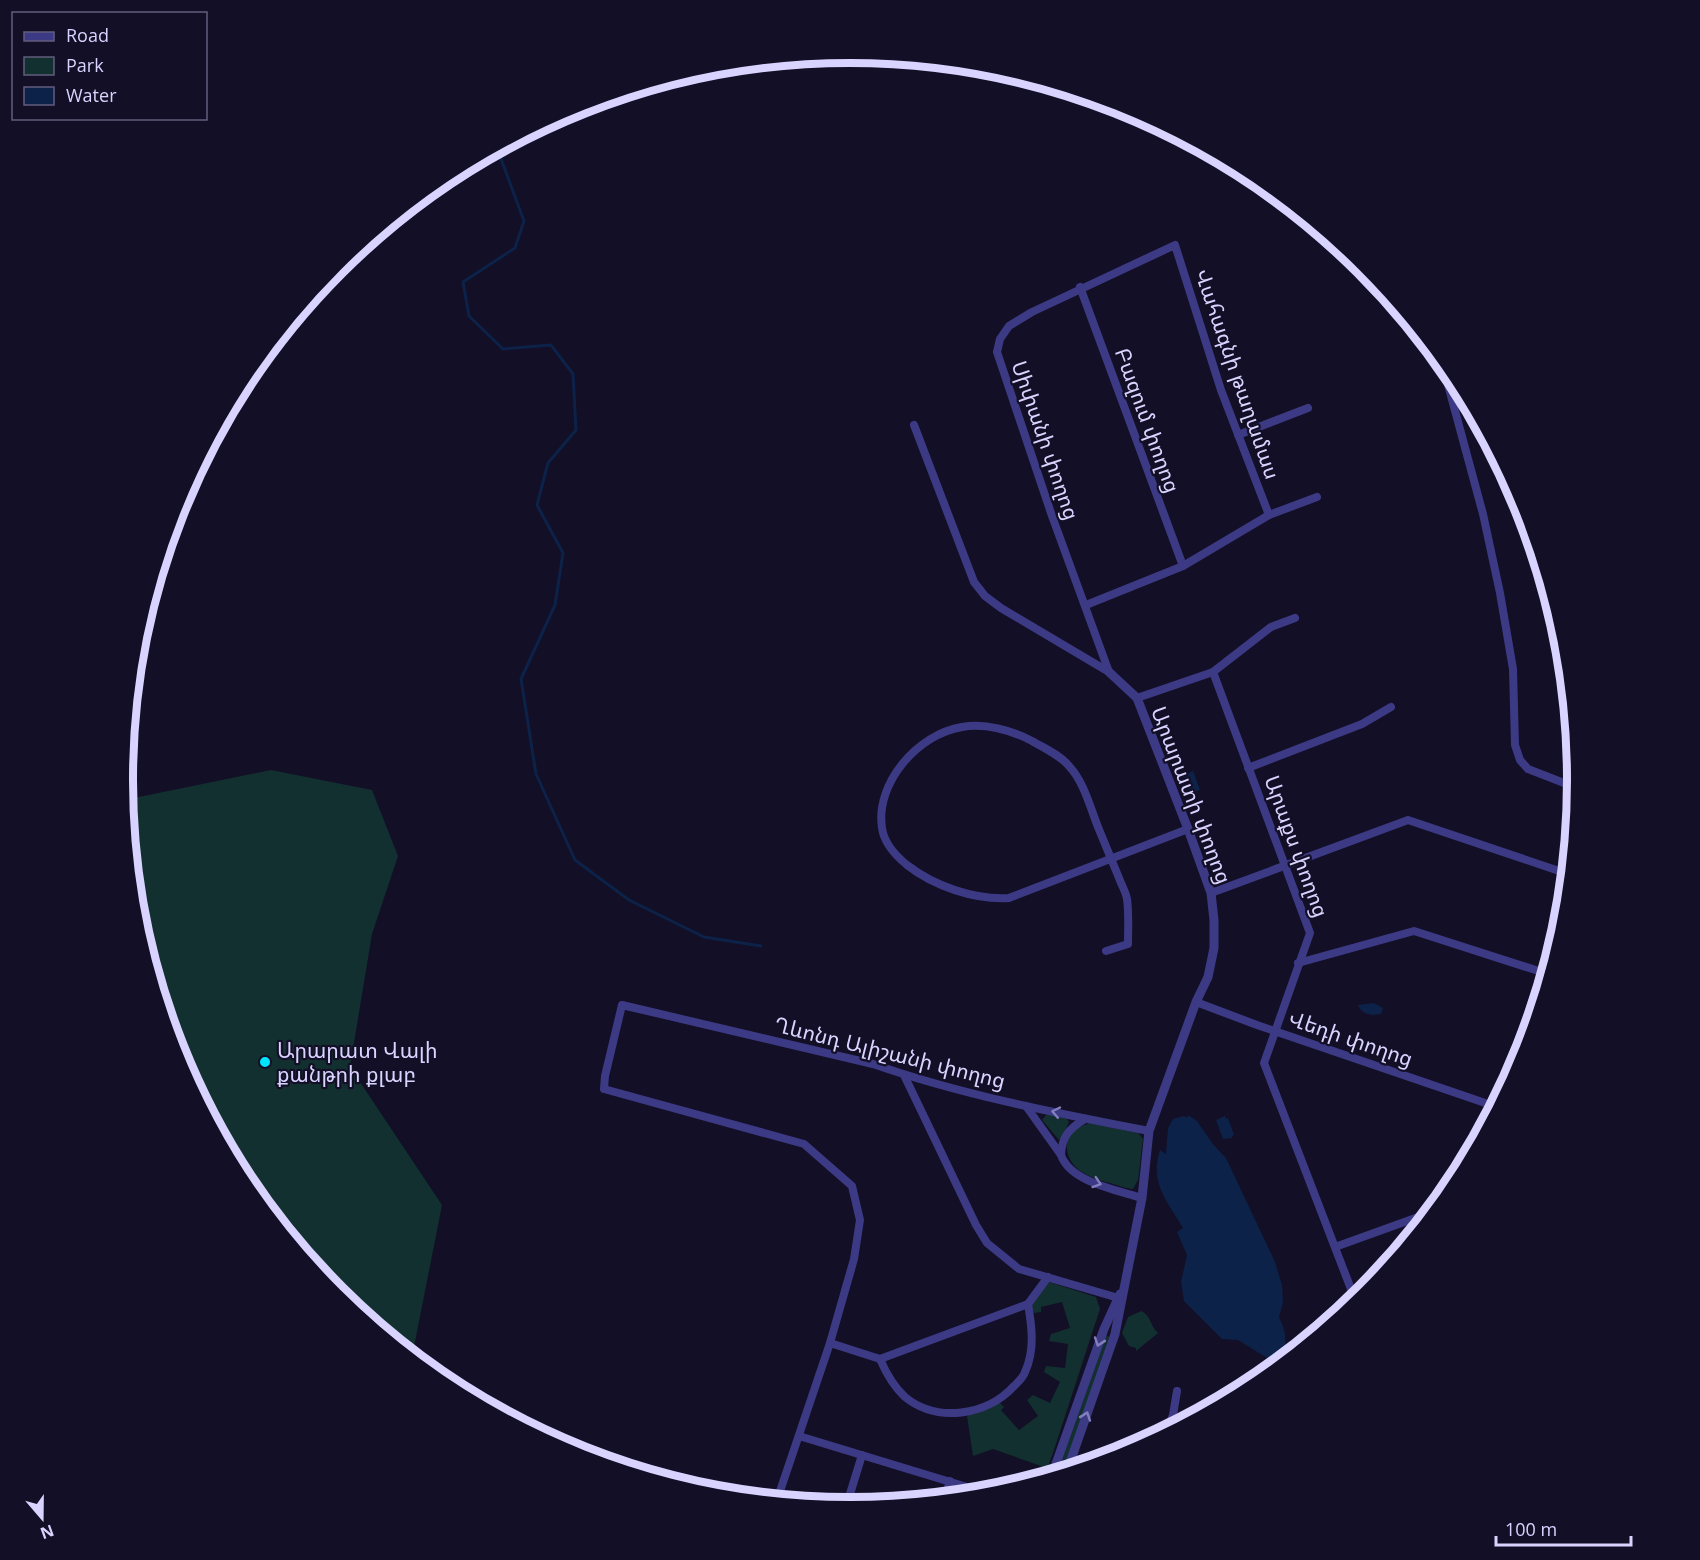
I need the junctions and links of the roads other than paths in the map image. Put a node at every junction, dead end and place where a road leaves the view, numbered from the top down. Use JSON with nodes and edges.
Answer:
{"nodes":[{"id":1,"x":1174,"y":245,"type":"joint"},
{"id":2,"x":1080,"y":287,"type":"junction"},
{"id":3,"x":1449,"y":386,"type":"edge"},
{"id":4,"x":1308,"y":408,"type":"dead end"},
{"id":5,"x":914,"y":425,"type":"dead end"},
{"id":6,"x":1238,"y":435,"type":"junction"},
{"id":7,"x":1317,"y":497,"type":"dead end"},
{"id":8,"x":1269,"y":515,"type":"junction"},
{"id":9,"x":1183,"y":566,"type":"junction"},
{"id":10,"x":1086,"y":605,"type":"junction"},
{"id":11,"x":1295,"y":618,"type":"dead end"},
{"id":12,"x":1109,"y":672,"type":"junction"},
{"id":13,"x":1213,"y":672,"type":"junction"},
{"id":14,"x":1137,"y":698,"type":"junction"},
{"id":15,"x":1391,"y":707,"type":"dead end"},
{"id":16,"x":1248,"y":768,"type":"junction"},
{"id":17,"x":1567,"y":784,"type":"edge"},
{"id":18,"x":1188,"y":829,"type":"junction"},
{"id":19,"x":1111,"y":858,"type":"junction"},
{"id":20,"x":1285,"y":864,"type":"junction"},
{"id":21,"x":1561,"y":872,"type":"edge"},
{"id":22,"x":1211,"y":893,"type":"junction"},
{"id":23,"x":1106,"y":951,"type":"dead end"},
{"id":24,"x":1298,"y":963,"type":"junction"},
{"id":25,"x":1541,"y":972,"type":"edge"},
{"id":26,"x":1196,"y":1002,"type":"junction"},
{"id":27,"x":1274,"y":1031,"type":"junction"},
{"id":28,"x":904,"y":1075,"type":"junction"},
{"id":29,"x":1489,"y":1104,"type":"edge"},
{"id":30,"x":1026,"y":1106,"type":"junction"},
{"id":31,"x":1085,"y":1119,"type":"junction"},
{"id":32,"x":1149,"y":1131,"type":"junction"},
{"id":33,"x":1061,"y":1155,"type":"junction"},
{"id":34,"x":1142,"y":1198,"type":"junction"},
{"id":35,"x":1418,"y":1217,"type":"edge"},
{"id":36,"x":1335,"y":1247,"type":"junction"},
{"id":37,"x":1048,"y":1277,"type":"junction"},
{"id":38,"x":1352,"y":1292,"type":"edge"},
{"id":39,"x":1121,"y":1295,"type":"junction"},
{"id":40,"x":1028,"y":1304,"type":"junction"},
{"id":41,"x":830,"y":1343,"type":"junction"},
{"id":42,"x":880,"y":1359,"type":"junction"},
{"id":43,"x":1177,"y":1392,"type":"dead end"},
{"id":44,"x":1170,"y":1421,"type":"edge"},
{"id":45,"x":800,"y":1436,"type":"junction"},
{"id":46,"x":862,"y":1455,"type":"junction"},
{"id":47,"x":1070,"y":1462,"type":"edge"},
{"id":48,"x":1055,"y":1467,"type":"edge"},
{"id":49,"x":950,"y":1482,"type":"junction"},
{"id":50,"x":967,"y":1487,"type":"edge"},
{"id":51,"x":947,"y":1490,"type":"edge"},
{"id":52,"x":780,"y":1493,"type":"edge"},
{"id":53,"x":849,"y":1497,"type":"edge"}],
"edges":[{"from":1,"to":2,"type":"street","name":"Սիփանի փողոց"},
{"from":1,"to":6,"type":"street","name":"Վահագնի թաղամաս"},
{"from":2,"to":9,"type":"street","name":"Բազում փողոց"},
{"from":2,"to":10,"type":"street","name":"Սիփանի փողոց"},
{"from":3,"to":17,"type":"street"},
{"from":4,"to":6,"type":"street"},
{"from":5,"to":12,"type":"street"},
{"from":6,"to":8,"type":"street","name":"Վահագնի թաղամաս"},
{"from":7,"to":8,"type":"street"},
{"from":8,"to":9,"type":"street"},
{"from":9,"to":10,"type":"street"},
{"from":10,"to":12,"type":"street","name":"Սիփանի փողոց"},
{"from":11,"to":13,"type":"street"},
{"from":12,"to":14,"type":"street","name":"Արարատի փողոց"},
{"from":13,"to":14,"type":"street"},
{"from":13,"to":16,"type":"street","name":"Արաքս փողոց"},
{"from":14,"to":18,"type":"street","name":"Արարատի փողոց"},
{"from":15,"to":16,"type":"street"},
{"from":16,"to":20,"type":"street","name":"Արաքս փողոց"},
{"from":18,"to":19,"type":"street"},
{"from":18,"to":22,"type":"street","name":"Արարատի փողոց"},
{"from":19,"to":19,"type":"street"},
{"from":19,"to":23,"type":"street"},
{"from":20,"to":21,"type":"street"},
{"from":20,"to":22,"type":"street"},
{"from":20,"to":24,"type":"street","name":"Արաքս փողոց"},
{"from":22,"to":26,"type":"street","name":"Արարատի փողոց"},
{"from":24,"to":25,"type":"street"},
{"from":24,"to":27,"type":"street","name":"Արաքս փողոց"},
{"from":26,"to":27,"type":"street","name":"Վեդի փողոց"},
{"from":26,"to":32,"type":"street","name":"Արարատի փողոց"},
{"from":27,"to":29,"type":"street","name":"Վեդի փողոց"},
{"from":27,"to":36,"type":"street","name":"Արաքս փողոց"},
{"from":28,"to":30,"type":"street","name":"Ղևոնդ Ալիշանի փողոց"},
{"from":28,"to":37,"type":"street"},
{"from":28,"to":41,"type":"street","name":"Ղևոնդ Ալիշանի փողոց"},
{"from":31,"to":30,"type":"street","name":"Ղևոնդ Ալիշանի փողոց","one_way":true},
{"from":30,"to":33,"type":"street"},
{"from":31,"to":32,"type":"street","name":"Ղևոնդ Ալիշանի փողոց"},
{"from":31,"to":33,"type":"street"},
{"from":32,"to":34,"type":"street","name":"Արարատի փողոց"},
{"from":33,"to":34,"type":"street","one_way":true},
{"from":34,"to":39,"type":"street","name":"Արարատի փողոց"},
{"from":35,"to":36,"type":"street"},
{"from":36,"to":38,"type":"street","name":"Արաքս փողոց"},
{"from":37,"to":39,"type":"street"},
{"from":37,"to":40,"type":"street"},
{"from":47,"to":39,"type":"street","name":"Արարատի փողոց","one_way":true},
{"from":39,"to":48,"type":"street","name":"Արարատի փողոց","one_way":true},
{"from":40,"to":42,"type":"street"},
{"from":40,"to":42,"type":"street"},
{"from":41,"to":42,"type":"street"},
{"from":41,"to":45,"type":"street"},
{"from":43,"to":44,"type":"street"},
{"from":45,"to":46,"type":"street"},
{"from":45,"to":52,"type":"street"},
{"from":46,"to":49,"type":"street"},
{"from":46,"to":53,"type":"street"},
{"from":49,"to":50,"type":"street"},
{"from":49,"to":51,"type":"street"}]}
